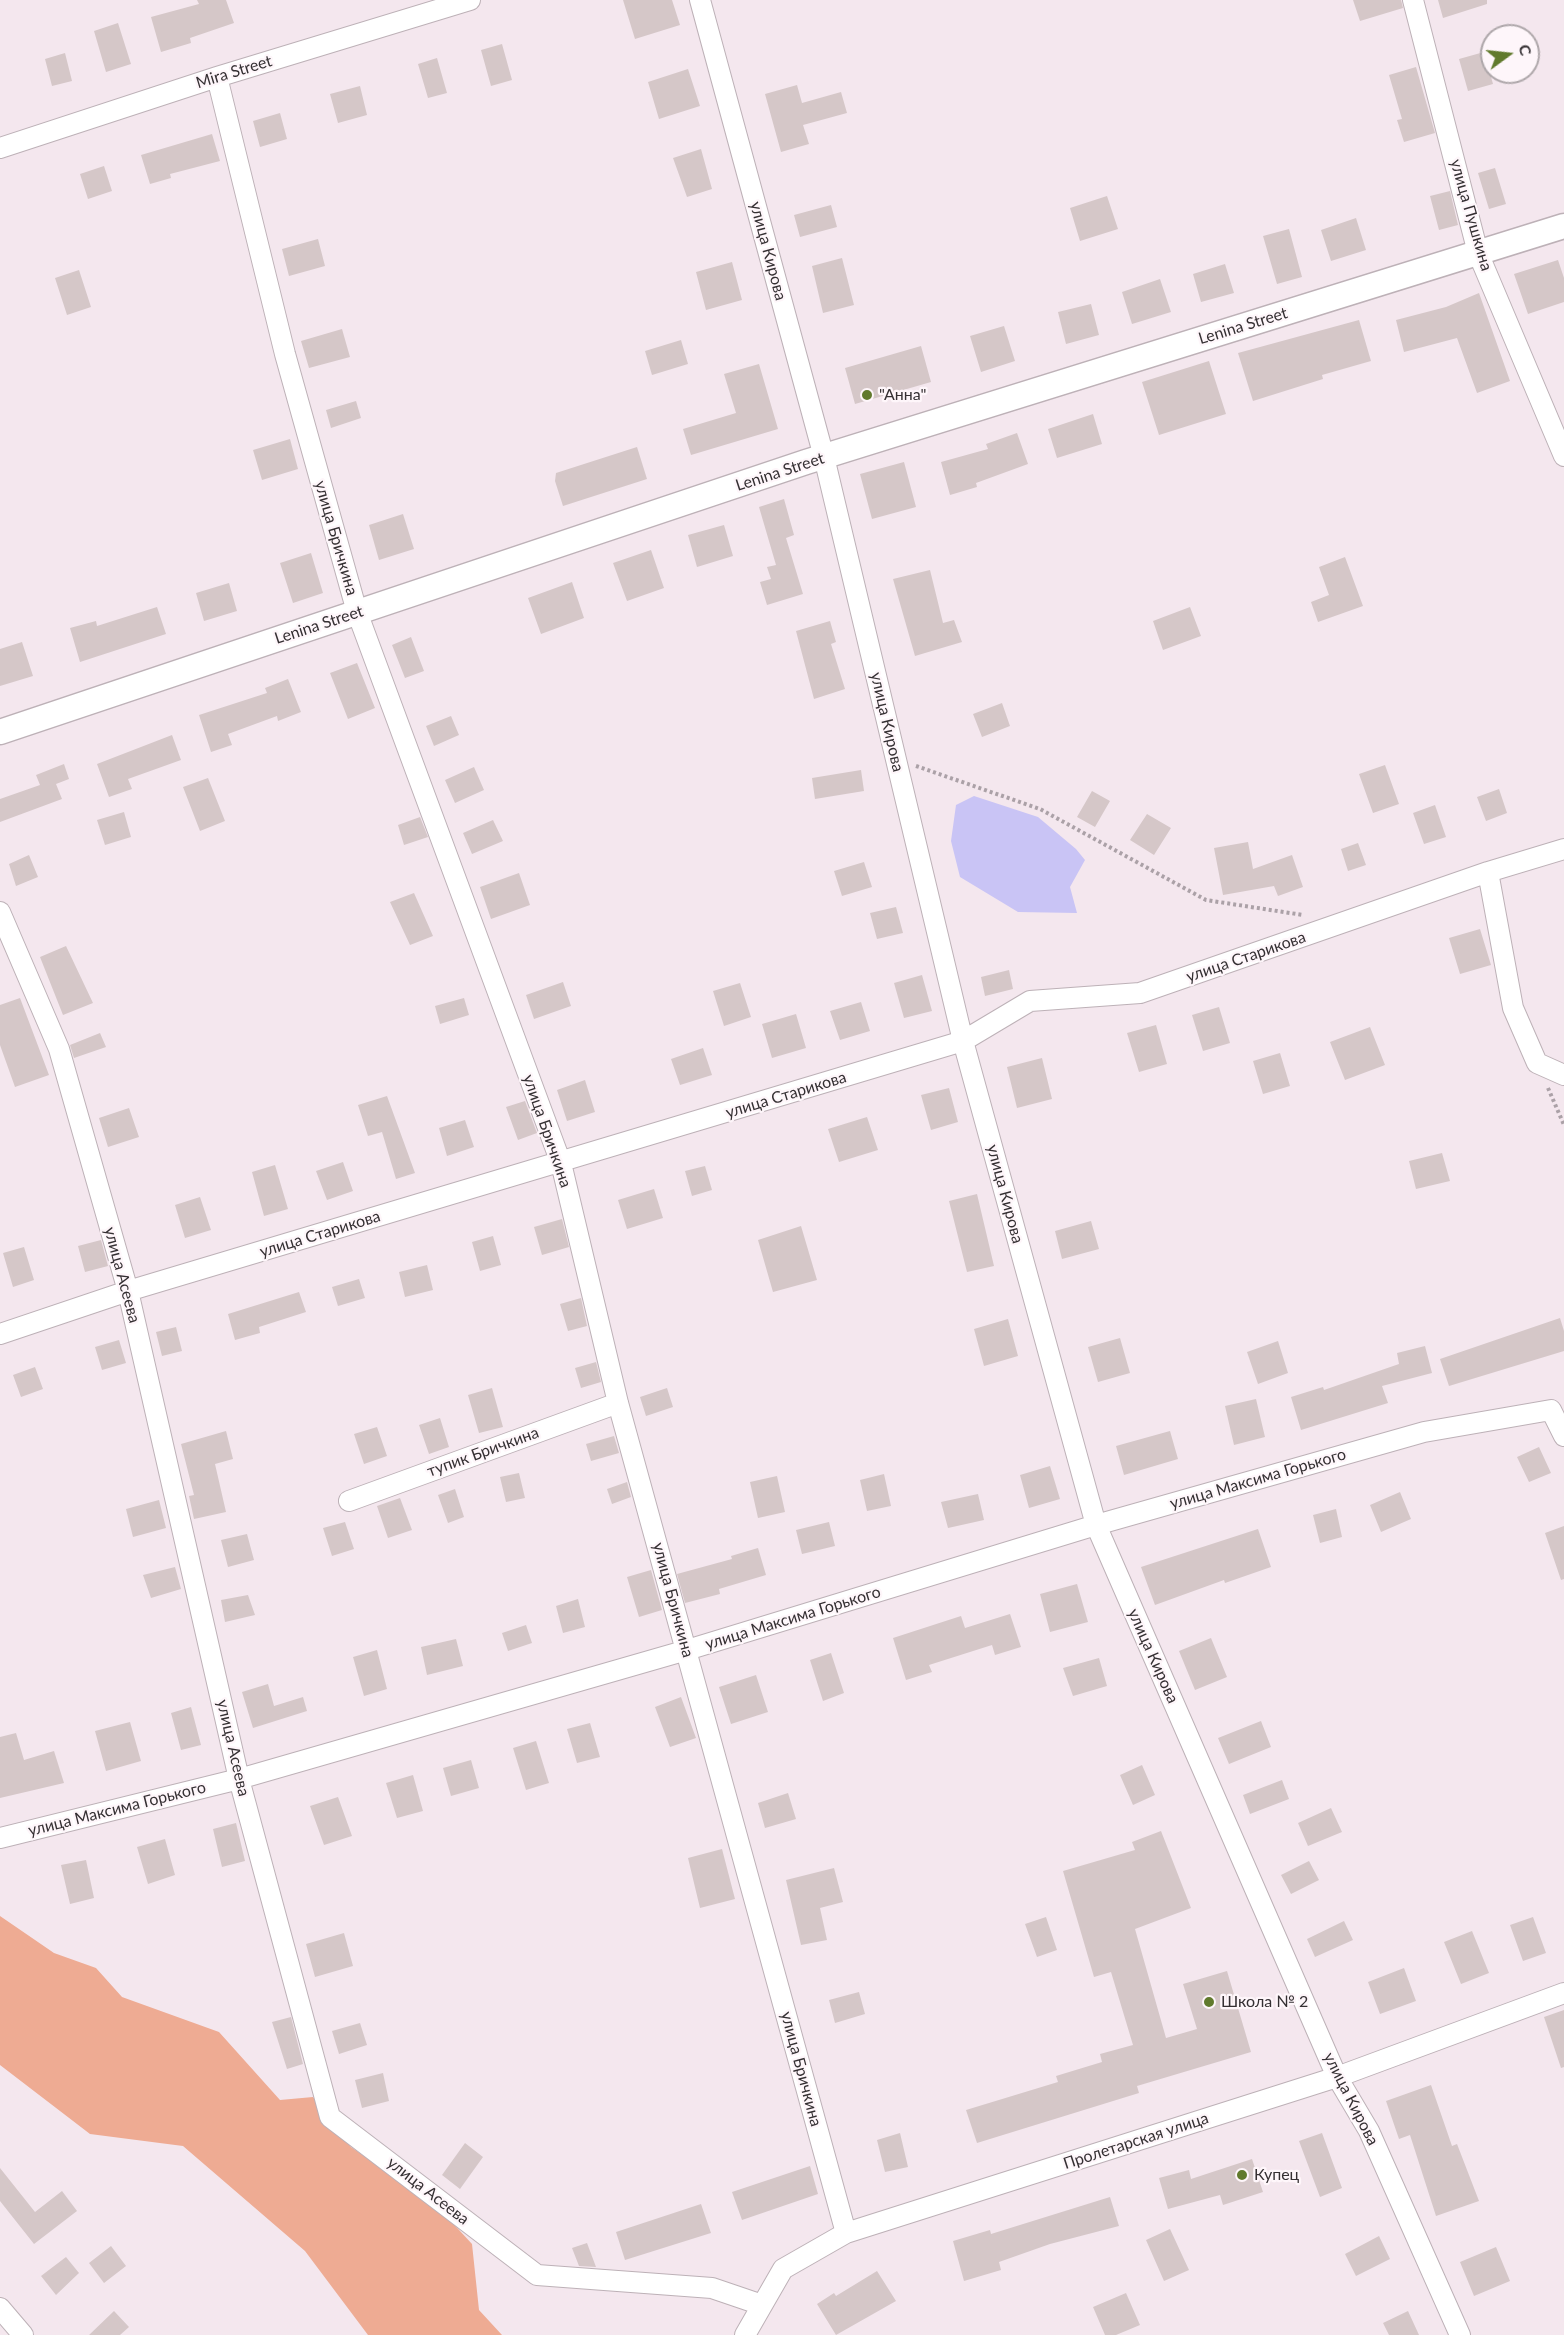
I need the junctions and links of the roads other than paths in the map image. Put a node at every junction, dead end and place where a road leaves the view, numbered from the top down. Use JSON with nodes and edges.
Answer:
{"nodes":[{"id":1,"x":470,"y":0,"type":"edge"},
{"id":2,"x":700,"y":0,"type":"edge"},
{"id":3,"x":1413,"y":0,"type":"edge"},
{"id":4,"x":217,"y":77,"type":"junction"},
{"id":5,"x":0,"y":148,"type":"edge"},
{"id":6,"x":1564,"y":226,"type":"edge"},
{"id":7,"x":1478,"y":253,"type":"junction"},
{"id":8,"x":1564,"y":456,"type":"edge"},
{"id":9,"x":824,"y":457,"type":"junction"},
{"id":10,"x":357,"y":612,"type":"junction"},
{"id":11,"x":0,"y":732,"type":"edge"},
{"id":12,"x":1564,"y":849,"type":"edge"},
{"id":13,"x":1488,"y":872,"type":"junction"},
{"id":14,"x":0,"y":912,"type":"edge"},
{"id":15,"x":963,"y":1041,"type":"junction"},
{"id":16,"x":1564,"y":1075,"type":"edge"},
{"id":17,"x":561,"y":1163,"type":"junction"},
{"id":18,"x":128,"y":1291,"type":"junction"},
{"id":19,"x":0,"y":1334,"type":"edge"},
{"id":20,"x":618,"y":1403,"type":"junction"},
{"id":21,"x":1564,"y":1436,"type":"edge"},
{"id":22,"x":349,"y":1501,"type":"dead end"},
{"id":23,"x":1096,"y":1526,"type":"junction"},
{"id":24,"x":687,"y":1650,"type":"junction"},
{"id":25,"x":239,"y":1779,"type":"junction"},
{"id":26,"x":0,"y":1838,"type":"edge"},
{"id":27,"x":1564,"y":1993,"type":"edge"},
{"id":28,"x":1337,"y":2077,"type":"junction"},
{"id":29,"x":846,"y":2233,"type":"junction"},
{"id":30,"x":762,"y":2305,"type":"junction"},
{"id":31,"x":0,"y":2308,"type":"edge"},
{"id":32,"x":23,"y":2335,"type":"edge"},
{"id":33,"x":745,"y":2335,"type":"edge"},
{"id":34,"x":1460,"y":2335,"type":"edge"}],
"edges":[{"from":1,"to":4,"type":"street","name":"Mira Street"},
{"from":2,"to":9,"type":"street","name":"улица Кирова"},
{"from":3,"to":7,"type":"street","name":"улица Пушкина"},
{"from":4,"to":5,"type":"street","name":"Mira Street"},
{"from":4,"to":10,"type":"street","name":"улица Бричкина"},
{"from":6,"to":7,"type":"street","name":"Lenina Street"},
{"from":7,"to":8,"type":"street","name":"улица Пушкина"},
{"from":7,"to":9,"type":"street","name":"Lenina Street"},
{"from":9,"to":10,"type":"street","name":"Lenina Street"},
{"from":9,"to":15,"type":"street","name":"улица Кирова"},
{"from":10,"to":11,"type":"street","name":"Lenina Street"},
{"from":10,"to":17,"type":"street","name":"улица Бричкина"},
{"from":12,"to":13,"type":"street","name":"улица Старикова"},
{"from":13,"to":15,"type":"street","name":"улица Старикова"},
{"from":13,"to":16,"type":"street"},
{"from":14,"to":18,"type":"street","name":"улица Асеева"},
{"from":15,"to":17,"type":"street","name":"улица Старикова"},
{"from":15,"to":23,"type":"street","name":"улица Кирова"},
{"from":17,"to":18,"type":"street","name":"улица Старикова"},
{"from":17,"to":20,"type":"street","name":"улица Бричкина"},
{"from":18,"to":19,"type":"street","name":"улица Старикова"},
{"from":18,"to":25,"type":"street","name":"улица Асеева"},
{"from":20,"to":22,"type":"street","name":"тупик Бричкина"},
{"from":20,"to":24,"type":"street","name":"улица Бричкина"},
{"from":21,"to":23,"type":"street","name":"улица Максима Горького"},
{"from":23,"to":24,"type":"street","name":"улица Максима Горького"},
{"from":23,"to":28,"type":"street","name":"улица Кирова"},
{"from":24,"to":25,"type":"street","name":"улица Максима Горького"},
{"from":24,"to":29,"type":"street","name":"улица Бричкина"},
{"from":25,"to":26,"type":"street","name":"улица Максима Горького"},
{"from":25,"to":30,"type":"street","name":"улица Асеева"},
{"from":27,"to":28,"type":"street","name":"Пролетарская улица"},
{"from":28,"to":29,"type":"street","name":"Пролетарская улица"},
{"from":28,"to":34,"type":"street","name":"улица Кирова"},
{"from":29,"to":30,"type":"street","name":"Пролетарская улица"},
{"from":30,"to":33,"type":"street","name":"Пролетарская улица"},
{"from":31,"to":32,"type":"street"}]}
